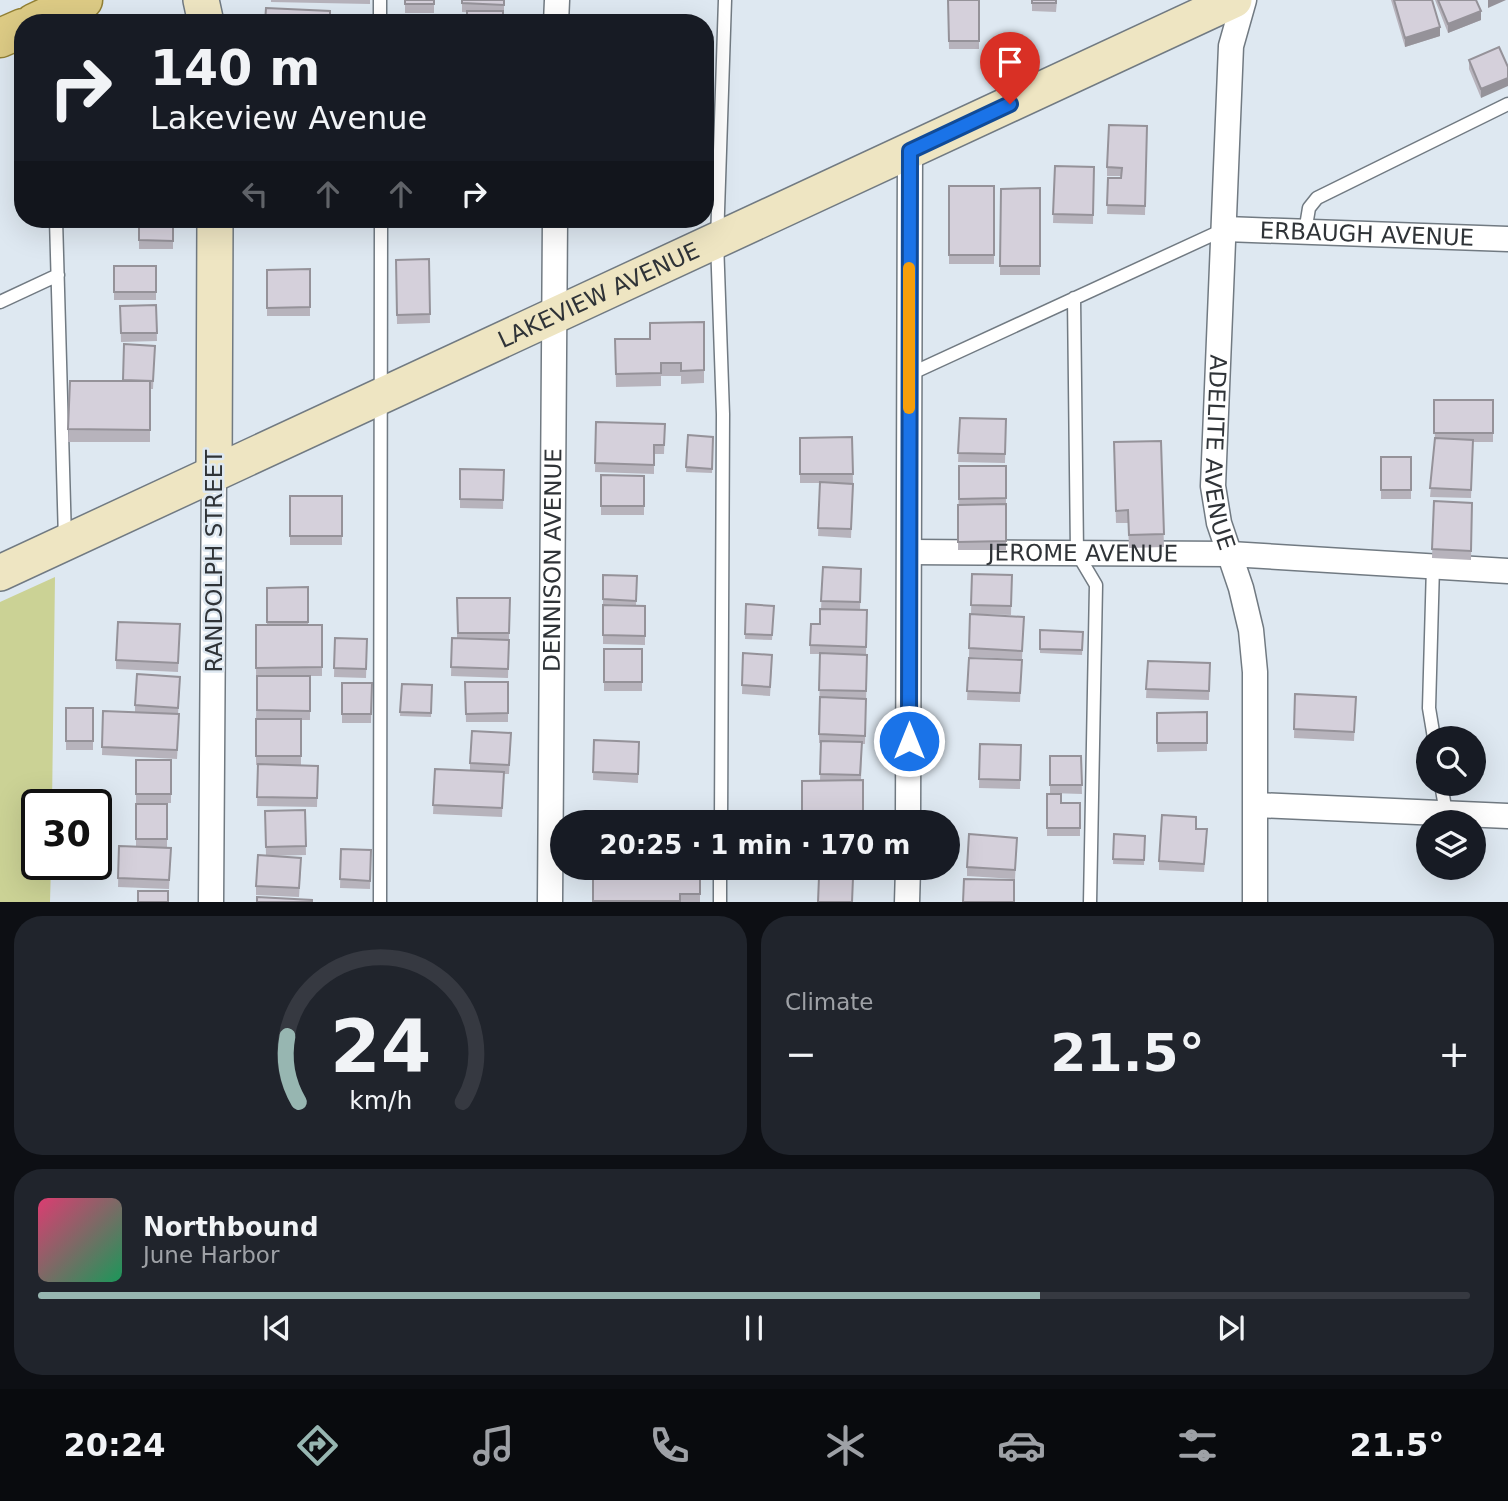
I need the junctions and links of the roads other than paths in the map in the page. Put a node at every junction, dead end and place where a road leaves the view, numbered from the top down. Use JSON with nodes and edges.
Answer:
{"nodes":[{"id":1,"x":725,"y":0,"type":"edge"},
{"id":2,"x":1234,"y":0,"type":"edge"},
{"id":3,"x":1244,"y":0,"type":"edge"},
{"id":4,"x":1508,"y":104,"type":"edge"},
{"id":5,"x":910,"y":151,"type":"junction"},
{"id":6,"x":56,"y":228,"type":"edge"},
{"id":7,"x":215,"y":228,"type":"edge"},
{"id":8,"x":382,"y":228,"type":"edge"},
{"id":9,"x":555,"y":228,"type":"edge"},
{"id":10,"x":1225,"y":229,"type":"junction"},
{"id":11,"x":1305,"y":232,"type":"junction"},
{"id":12,"x":1508,"y":239,"type":"edge"},
{"id":13,"x":717,"y":241,"type":"junction"},
{"id":14,"x":58,"y":275,"type":"junction"},
{"id":15,"x":1074,"y":299,"type":"junction"},
{"id":16,"x":0,"y":302,"type":"edge"},
{"id":17,"x":554,"y":317,"type":"junction"},
{"id":18,"x":908,"y":375,"type":"junction"},
{"id":19,"x":382,"y":397,"type":"junction"},
{"id":20,"x":214,"y":474,"type":"junction"},
{"id":21,"x":65,"y":543,"type":"junction"},
{"id":22,"x":910,"y":552,"type":"junction"},
{"id":23,"x":1077,"y":553,"type":"junction"},
{"id":24,"x":1230,"y":554,"type":"junction"},
{"id":25,"x":1433,"y":566,"type":"junction"},
{"id":26,"x":1508,"y":571,"type":"edge"},
{"id":27,"x":0,"y":573,"type":"edge"},
{"id":28,"x":1432,"y":726,"type":"edge"},
{"id":29,"x":1256,"y":805,"type":"junction"},
{"id":30,"x":721,"y":810,"type":"edge"},
{"id":31,"x":908,"y":810,"type":"edge"},
{"id":32,"x":1416,"y":812,"type":"edge"},
{"id":33,"x":1486,"y":815,"type":"edge"},
{"id":34,"x":1508,"y":816,"type":"edge"},
{"id":35,"x":720,"y":880,"type":"edge"},
{"id":36,"x":908,"y":880,"type":"edge"},
{"id":37,"x":211,"y":902,"type":"edge"},
{"id":38,"x":380,"y":902,"type":"edge"},
{"id":39,"x":550,"y":902,"type":"edge"},
{"id":40,"x":720,"y":902,"type":"edge"},
{"id":41,"x":908,"y":902,"type":"edge"},
{"id":42,"x":1090,"y":902,"type":"edge"},
{"id":43,"x":1255,"y":902,"type":"edge"}],
"edges":[{"from":1,"to":13,"type":"lane"},
{"from":2,"to":5,"type":"street","name":"LAKEVIEW AVENUE"},
{"from":3,"to":10,"type":"street","name":"ADELITE AVENUE"},
{"from":4,"to":11,"type":"lane"},
{"from":5,"to":13,"type":"street","name":"LAKEVIEW AVENUE"},
{"from":5,"to":18,"type":"street"},
{"from":6,"to":14,"type":"lane"},
{"from":7,"to":20,"type":"street","name":"RANDOLPH STREET"},
{"from":8,"to":19,"type":"lane"},
{"from":9,"to":17,"type":"street","name":"DENNISON AVENUE"},
{"from":10,"to":11,"type":"street","name":"ERBAUGH AVENUE"},
{"from":10,"to":15,"type":"lane"},
{"from":10,"to":24,"type":"street","name":"ADELITE AVENUE"},
{"from":11,"to":12,"type":"street","name":"ERBAUGH AVENUE"},
{"from":13,"to":17,"type":"street","name":"LAKEVIEW AVENUE"},
{"from":13,"to":30,"type":"lane"},
{"from":14,"to":16,"type":"lane"},
{"from":14,"to":21,"type":"lane"},
{"from":15,"to":18,"type":"lane"},
{"from":15,"to":23,"type":"lane"},
{"from":17,"to":19,"type":"street","name":"LAKEVIEW AVENUE"},
{"from":17,"to":39,"type":"street","name":"DENNISON AVENUE"},
{"from":18,"to":22,"type":"street"},
{"from":19,"to":20,"type":"street","name":"LAKEVIEW AVENUE"},
{"from":19,"to":38,"type":"lane"},
{"from":20,"to":21,"type":"street","name":"LAKEVIEW AVENUE"},
{"from":20,"to":37,"type":"street","name":"RANDOLPH STREET"},
{"from":21,"to":27,"type":"street","name":"LAKEVIEW AVENUE"},
{"from":22,"to":23,"type":"street","name":"JEROME AVENUE"},
{"from":22,"to":31,"type":"street"},
{"from":23,"to":24,"type":"street","name":"JEROME AVENUE"},
{"from":23,"to":42,"type":"lane"},
{"from":24,"to":25,"type":"street","name":"JEROME AVENUE"},
{"from":24,"to":29,"type":"street","name":"ADELITE AVENUE"},
{"from":25,"to":26,"type":"street","name":"JEROME AVENUE"},
{"from":25,"to":28,"type":"lane"},
{"from":29,"to":32,"type":"street"},
{"from":29,"to":43,"type":"street","name":"ADELITE AVENUE"},
{"from":33,"to":34,"type":"street"},
{"from":35,"to":40,"type":"lane"},
{"from":36,"to":41,"type":"street"}]}
